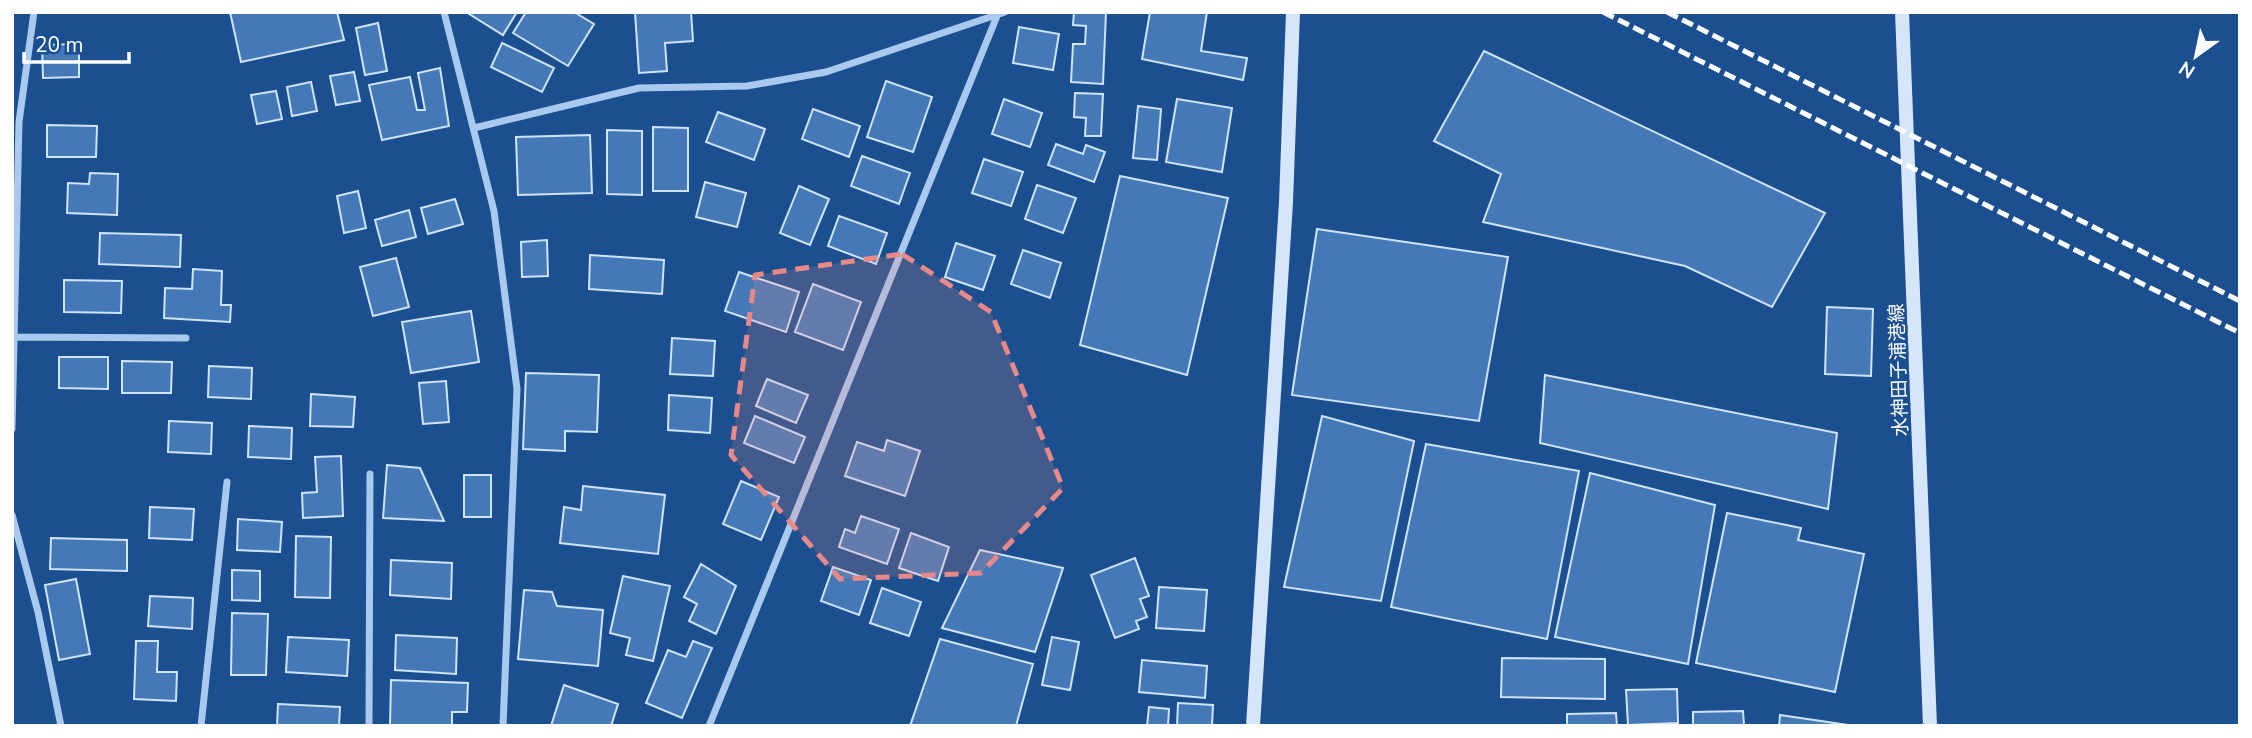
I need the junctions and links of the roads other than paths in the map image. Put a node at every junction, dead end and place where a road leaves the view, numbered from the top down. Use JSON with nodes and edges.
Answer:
{"nodes":[{"id":1,"x":34,"y":12,"type":"edge"},
{"id":2,"x":444,"y":12,"type":"edge"},
{"id":3,"x":1005,"y":12,"type":"edge"},
{"id":4,"x":1293,"y":12,"type":"edge"},
{"id":5,"x":1902,"y":12,"type":"edge"},
{"id":6,"x":997,"y":16,"type":"junction"},
{"id":7,"x":474,"y":128,"type":"junction"},
{"id":8,"x":14,"y":337,"type":"junction"},
{"id":9,"x":186,"y":338,"type":"dead end"},
{"id":10,"x":12,"y":429,"type":"edge"},
{"id":11,"x":370,"y":474,"type":"dead end"},
{"id":12,"x":227,"y":482,"type":"dead end"},
{"id":13,"x":12,"y":515,"type":"edge"},
{"id":14,"x":61,"y":726,"type":"edge"},
{"id":15,"x":201,"y":726,"type":"edge"},
{"id":16,"x":369,"y":726,"type":"edge"},
{"id":17,"x":503,"y":726,"type":"edge"},
{"id":18,"x":709,"y":726,"type":"edge"},
{"id":19,"x":1253,"y":726,"type":"edge"},
{"id":20,"x":1930,"y":726,"type":"edge"}],
"edges":[{"from":1,"to":8,"type":"street"},
{"from":2,"to":7,"type":"street"},
{"from":3,"to":6,"type":"street"},
{"from":4,"to":19,"type":"street"},
{"from":5,"to":20,"type":"street","name":"水神田子浦港線"},
{"from":6,"to":7,"type":"street"},
{"from":6,"to":18,"type":"street"},
{"from":7,"to":17,"type":"street"},
{"from":8,"to":9,"type":"street"},
{"from":8,"to":10,"type":"street"},
{"from":11,"to":16,"type":"street"},
{"from":12,"to":15,"type":"street"},
{"from":13,"to":14,"type":"street"}]}
